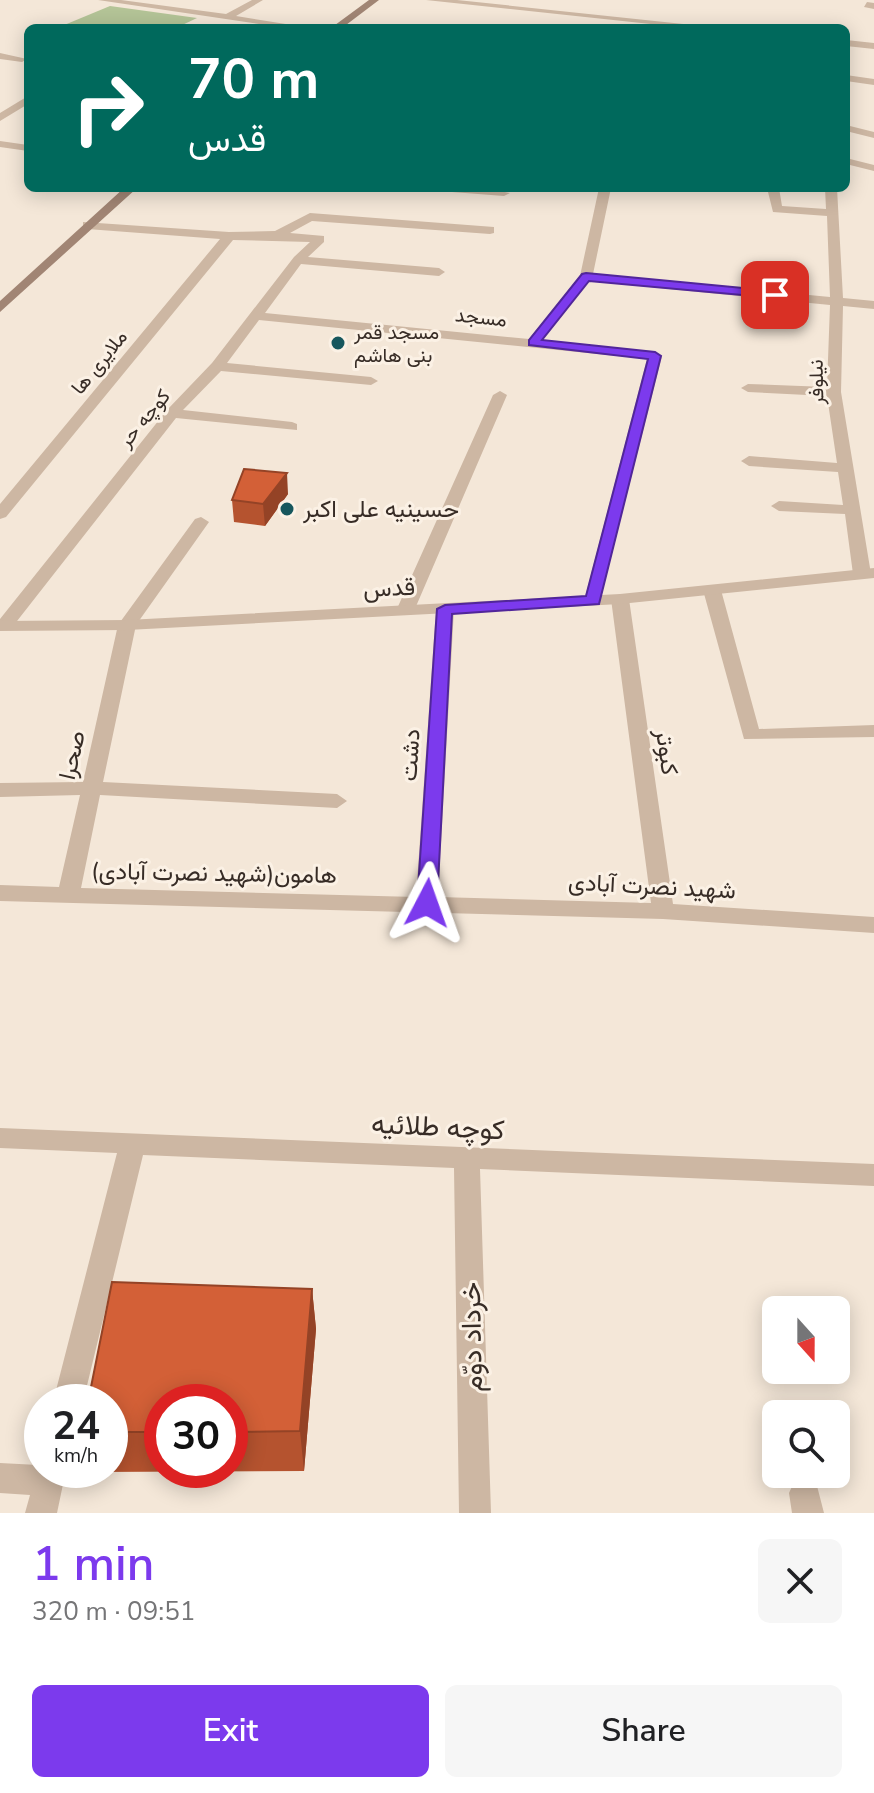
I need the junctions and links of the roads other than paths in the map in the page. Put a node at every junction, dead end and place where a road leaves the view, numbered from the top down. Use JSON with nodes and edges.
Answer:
{"nodes":[{"id":1,"x":102,"y":0,"type":"edge"},
{"id":2,"x":259,"y":0,"type":"edge"},
{"id":3,"x":375,"y":0,"type":"edge"},
{"id":4,"x":430,"y":0,"type":"edge"},
{"id":5,"x":212,"y":14,"type":"junction"},
{"id":6,"x":229,"y":16,"type":"junction"},
{"id":7,"x":198,"y":21,"type":"dead end"},
{"id":8,"x":280,"y":24,"type":"edge"},
{"id":9,"x":342,"y":24,"type":"edge"},
{"id":10,"x":641,"y":24,"type":"edge"},
{"id":11,"x":850,"y":43,"type":"edge"},
{"id":12,"x":874,"y":46,"type":"edge"},
{"id":13,"x":0,"y":56,"type":"edge"},
{"id":14,"x":22,"y":59,"type":"dead end"},
{"id":15,"x":850,"y":79,"type":"edge"},
{"id":16,"x":874,"y":82,"type":"edge"},
{"id":17,"x":0,"y":100,"type":"edge"},
{"id":18,"x":24,"y":101,"type":"edge"},
{"id":19,"x":24,"y":102,"type":"edge"},
{"id":20,"x":0,"y":118,"type":"edge"},
{"id":21,"x":850,"y":129,"type":"edge"},
{"id":22,"x":874,"y":135,"type":"edge"},
{"id":23,"x":0,"y":144,"type":"edge"},
{"id":24,"x":24,"y":147,"type":"edge"},
{"id":25,"x":850,"y":162,"type":"edge"},
{"id":26,"x":874,"y":168,"type":"edge"},
{"id":27,"x":126,"y":192,"type":"edge"},
{"id":28,"x":491,"y":192,"type":"edge"},
{"id":29,"x":604,"y":192,"type":"edge"},
{"id":30,"x":774,"y":192,"type":"edge"},
{"id":31,"x":831,"y":192,"type":"edge"},
{"id":32,"x":504,"y":193,"type":"dead end"},
{"id":33,"x":832,"y":213,"type":"junction"},
{"id":34,"x":87,"y":225,"type":"junction"},
{"id":35,"x":490,"y":230,"type":"dead end"},
{"id":36,"x":277,"y":235,"type":"junction"},
{"id":37,"x":229,"y":236,"type":"junction"},
{"id":38,"x":298,"y":260,"type":"junction"},
{"id":39,"x":439,"y":272,"type":"dead end"},
{"id":40,"x":586,"y":277,"type":"junction"},
{"id":41,"x":837,"y":301,"type":"junction"},
{"id":42,"x":874,"y":305,"type":"edge"},
{"id":43,"x":0,"y":308,"type":"edge"},
{"id":44,"x":256,"y":316,"type":"junction"},
{"id":45,"x":534,"y":342,"type":"junction"},
{"id":46,"x":217,"y":366,"type":"junction"},
{"id":47,"x":371,"y":381,"type":"dead end"},
{"id":48,"x":748,"y":388,"type":"dead end"},
{"id":49,"x":834,"y":392,"type":"junction"},
{"id":50,"x":500,"y":395,"type":"dead end"},
{"id":51,"x":172,"y":413,"type":"junction"},
{"id":52,"x":292,"y":427,"type":"dead end"},
{"id":53,"x":749,"y":461,"type":"dead end"},
{"id":54,"x":844,"y":468,"type":"junction"},
{"id":55,"x":779,"y":506,"type":"dead end"},
{"id":56,"x":852,"y":510,"type":"junction"},
{"id":57,"x":0,"y":514,"type":"edge"},
{"id":58,"x":201,"y":522,"type":"dead end"},
{"id":59,"x":868,"y":574,"type":"edge"},
{"id":60,"x":712,"y":590,"type":"junction"},
{"id":61,"x":620,"y":599,"type":"junction"},
{"id":62,"x":593,"y":601,"type":"junction"},
{"id":63,"x":445,"y":609,"type":"junction"},
{"id":64,"x":405,"y":611,"type":"junction"},
{"id":65,"x":127,"y":625,"type":"junction"},
{"id":66,"x":2,"y":626,"type":"edge"},
{"id":67,"x":874,"y":731,"type":"edge"},
{"id":68,"x":91,"y":788,"type":"junction"},
{"id":69,"x":0,"y":790,"type":"edge"},
{"id":70,"x":337,"y":801,"type":"dead end"},
{"id":71,"x":0,"y":893,"type":"edge"},
{"id":72,"x":68,"y":895,"type":"junction"},
{"id":73,"x":427,"y":903,"type":"junction"},
{"id":74,"x":663,"y":911,"type":"junction"},
{"id":75,"x":874,"y":925,"type":"edge"},
{"id":76,"x":0,"y":1138,"type":"edge"},
{"id":77,"x":133,"y":1143,"type":"junction"},
{"id":78,"x":467,"y":1160,"type":"junction"},
{"id":79,"x":874,"y":1175,"type":"edge"},
{"id":80,"x":73,"y":1384,"type":"edge"},
{"id":81,"x":24,"y":1477,"type":"edge"},
{"id":82,"x":0,"y":1478,"type":"edge"},
{"id":83,"x":46,"y":1488,"type":"edge"},
{"id":84,"x":41,"y":1513,"type":"edge"},
{"id":85,"x":475,"y":1513,"type":"edge"}],
"edges":[{"from":1,"to":5,"type":"street"},
{"from":2,"to":6,"type":"street"},
{"from":3,"to":9,"type":"main road"},
{"from":4,"to":10,"type":"street"},
{"from":5,"to":6,"type":"street"},
{"from":5,"to":7,"type":"street"},
{"from":6,"to":8,"type":"street"},
{"from":11,"to":12,"type":"street"},
{"from":13,"to":14,"type":"street"},
{"from":15,"to":16,"type":"street"},
{"from":17,"to":18,"type":"street"},
{"from":19,"to":20,"type":"street"},
{"from":21,"to":22,"type":"street"},
{"from":23,"to":24,"type":"street"},
{"from":25,"to":26,"type":"street"},
{"from":27,"to":34,"type":"main road"},
{"from":28,"to":32,"type":"street"},
{"from":29,"to":40,"type":"street"},
{"from":30,"to":33,"type":"street"},
{"from":31,"to":33,"type":"street","name":"نیلوفر"},
{"from":33,"to":41,"type":"street","name":"نیلوفر"},
{"from":34,"to":37,"type":"street"},
{"from":34,"to":43,"type":"main road"},
{"from":35,"to":36,"type":"street"},
{"from":36,"to":37,"type":"street"},
{"from":36,"to":38,"type":"street","name":"کوچه حر"},
{"from":37,"to":57,"type":"street","name":"ملایری ها"},
{"from":38,"to":39,"type":"street"},
{"from":38,"to":44,"type":"street","name":"کوچه حر"},
{"from":40,"to":41,"type":"street"},
{"from":40,"to":45,"type":"street"},
{"from":41,"to":42,"type":"street"},
{"from":41,"to":49,"type":"street","name":"نیلوفر"},
{"from":44,"to":45,"type":"street","name":"مسجد"},
{"from":44,"to":46,"type":"street","name":"کوچه حر"},
{"from":45,"to":62,"type":"street","name":"مسجد"},
{"from":46,"to":47,"type":"street"},
{"from":46,"to":51,"type":"street","name":"کوچه حر"},
{"from":48,"to":49,"type":"street"},
{"from":49,"to":54,"type":"street","name":"نیلوفر"},
{"from":50,"to":64,"type":"street"},
{"from":51,"to":52,"type":"street"},
{"from":51,"to":66,"type":"street","name":"کوچه حر"},
{"from":53,"to":54,"type":"street"},
{"from":54,"to":56,"type":"street","name":"نیلوفر"},
{"from":55,"to":56,"type":"street"},
{"from":56,"to":59,"type":"street","name":"نیلوفر"},
{"from":58,"to":65,"type":"street"},
{"from":59,"to":60,"type":"street","name":"قدس"},
{"from":60,"to":61,"type":"street","name":"قدس"},
{"from":60,"to":67,"type":"street"},
{"from":61,"to":62,"type":"street","name":"قدس"},
{"from":61,"to":74,"type":"street","name":"کبوتر"},
{"from":62,"to":63,"type":"street","name":"قدس"},
{"from":63,"to":64,"type":"street","name":"قدس"},
{"from":63,"to":73,"type":"street","name":"دشت"},
{"from":64,"to":65,"type":"street","name":"قدس"},
{"from":65,"to":66,"type":"street","name":"قدس"},
{"from":65,"to":68,"type":"street","name":"صحرا"},
{"from":68,"to":69,"type":"street"},
{"from":68,"to":70,"type":"street"},
{"from":68,"to":72,"type":"street","name":"صحرا"},
{"from":71,"to":72,"type":"street","name":"(شهید نصرت آبادی)هامون"},
{"from":72,"to":73,"type":"street","name":"(شهید نصرت آبادی)هامون"},
{"from":73,"to":74,"type":"street","name":"شهید نصرت آبادی"},
{"from":74,"to":75,"type":"street","name":"شهید نصرت آبادی"},
{"from":76,"to":77,"type":"street","name":"کوچه طلائیه"},
{"from":77,"to":78,"type":"street","name":"کوچه طلائیه"},
{"from":77,"to":80,"type":"street"},
{"from":78,"to":79,"type":"street","name":"کوچه طلائیه"},
{"from":78,"to":85,"type":"street","name":"خرداد دوّم"},
{"from":81,"to":82,"type":"street"},
{"from":83,"to":84,"type":"street"}]}
